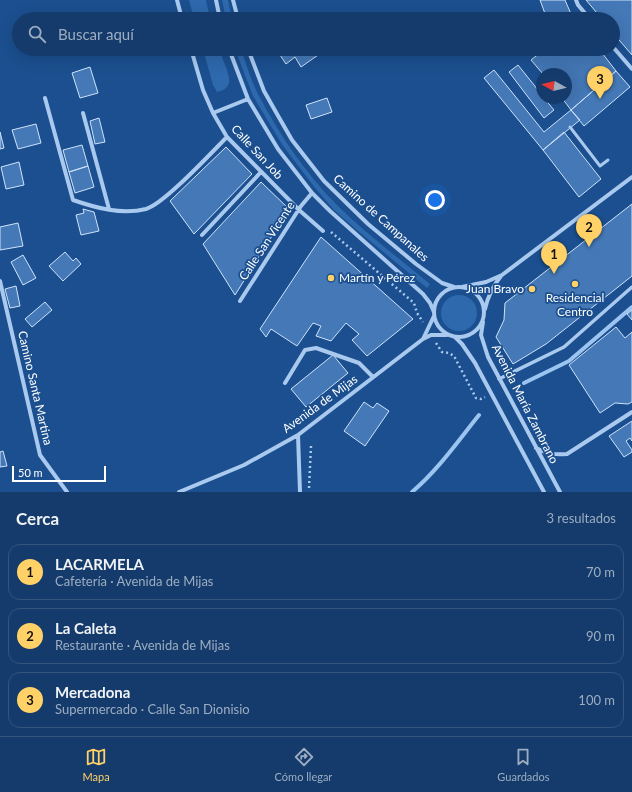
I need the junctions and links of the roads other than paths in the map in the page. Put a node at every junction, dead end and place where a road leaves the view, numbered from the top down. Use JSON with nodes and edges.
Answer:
{"nodes":[{"id":1,"x":177,"y":0,"type":"edge"},
{"id":2,"x":216,"y":0,"type":"edge"},
{"id":3,"x":233,"y":0,"type":"edge"},
{"id":4,"x":576,"y":0,"type":"edge"},
{"id":5,"x":180,"y":12,"type":"edge"},
{"id":6,"x":219,"y":12,"type":"edge"},
{"id":7,"x":236,"y":12,"type":"edge"},
{"id":8,"x":584,"y":12,"type":"edge"},
{"id":9,"x":620,"y":55,"type":"edge"},
{"id":10,"x":193,"y":56,"type":"edge"},
{"id":11,"x":232,"y":56,"type":"edge"},
{"id":12,"x":251,"y":56,"type":"edge"},
{"id":13,"x":632,"y":69,"type":"edge"},
{"id":14,"x":44,"y":98,"type":"dead end"},
{"id":15,"x":248,"y":99,"type":"junction"},
{"id":16,"x":83,"y":113,"type":"dead end"},
{"id":17,"x":213,"y":113,"type":"junction"},
{"id":18,"x":570,"y":127,"type":"dead end"},
{"id":19,"x":227,"y":137,"type":"junction"},
{"id":20,"x":608,"y":160,"type":"dead end"},
{"id":21,"x":261,"y":172,"type":"junction"},
{"id":22,"x":632,"y":177,"type":"edge"},
{"id":23,"x":312,"y":193,"type":"junction"},
{"id":24,"x":109,"y":209,"type":"junction"},
{"id":25,"x":299,"y":210,"type":"junction"},
{"id":26,"x":323,"y":231,"type":"dead end"},
{"id":27,"x":202,"y":235,"type":"dead end"},
{"id":28,"x":502,"y":275,"type":"junction"},
{"id":29,"x":0,"y":281,"type":"edge"},
{"id":30,"x":454,"y":287,"type":"junction"},
{"id":31,"x":462,"y":287,"type":"junction"},
{"id":32,"x":632,"y":288,"type":"edge"},
{"id":33,"x":240,"y":301,"type":"dead end"},
{"id":34,"x":434,"y":313,"type":"junction"},
{"id":35,"x":485,"y":313,"type":"junction"},
{"id":36,"x":483,"y":322,"type":"junction"},
{"id":37,"x":446,"y":334,"type":"junction"},
{"id":38,"x":455,"y":337,"type":"junction"},
{"id":39,"x":423,"y":339,"type":"junction"},
{"id":40,"x":373,"y":377,"type":"junction"},
{"id":41,"x":499,"y":379,"type":"junction"},
{"id":42,"x":285,"y":383,"type":"dead end"},
{"id":43,"x":632,"y":412,"type":"edge"},
{"id":44,"x":298,"y":435,"type":"junction"},
{"id":45,"x":535,"y":447,"type":"junction"},
{"id":46,"x":67,"y":492,"type":"edge"},
{"id":47,"x":179,"y":492,"type":"edge"},
{"id":48,"x":300,"y":492,"type":"edge"},
{"id":49,"x":544,"y":492,"type":"edge"},
{"id":50,"x":560,"y":492,"type":"edge"}],
"edges":[{"from":1,"to":5,"type":"street"},
{"from":2,"to":6,"type":"street"},
{"from":3,"to":7,"type":"street"},
{"from":4,"to":8,"type":"street"},
{"from":9,"to":13,"type":"street"},
{"from":10,"to":17,"type":"street","name":"Calle San Job"},
{"from":11,"to":15,"type":"street"},
{"from":12,"to":30,"type":"street","name":"Camino de Campanales"},
{"from":14,"to":24,"type":"street"},
{"from":15,"to":17,"type":"street"},
{"from":15,"to":23,"type":"street"},
{"from":16,"to":24,"type":"street"},
{"from":17,"to":19,"type":"street","name":"Calle San Job"},
{"from":18,"to":20,"type":"lane"},
{"from":19,"to":21,"type":"street","name":"Calle San Job"},
{"from":19,"to":24,"type":"street"},
{"from":21,"to":25,"type":"street","name":"Calle San Job"},
{"from":21,"to":27,"type":"street"},
{"from":22,"to":28,"type":"street"},
{"from":23,"to":25,"type":"street","name":"Calle San Vicente"},
{"from":23,"to":34,"type":"street"},
{"from":25,"to":26,"type":"street","name":"Calle San Job"},
{"from":25,"to":33,"type":"street","name":"Calle San Vicente"},
{"from":28,"to":31,"type":"street"},
{"from":28,"to":35,"type":"street"},
{"from":29,"to":46,"type":"street","name":"Camino Santa Martina"},
{"from":30,"to":31,"type":"street"},
{"from":30,"to":34,"type":"street"},
{"from":31,"to":35,"type":"street"},
{"from":32,"to":41,"type":"street"},
{"from":34,"to":37,"type":"street"},
{"from":34,"to":39,"type":"street","name":"Avenida de Mijas"},
{"from":35,"to":36,"type":"street"},
{"from":36,"to":38,"type":"street"},
{"from":36,"to":41,"type":"street","name":"Avenida María Zambrano"},
{"from":37,"to":38,"type":"street"},
{"from":37,"to":39,"type":"street","name":"Avenida de Mijas"},
{"from":38,"to":49,"type":"street","name":"Avenida María Zambrano"},
{"from":39,"to":40,"type":"street","name":"Avenida de Mijas"},
{"from":40,"to":42,"type":"street"},
{"from":40,"to":44,"type":"street","name":"Avenida de Mijas"},
{"from":41,"to":45,"type":"street","name":"Avenida María Zambrano"},
{"from":43,"to":45,"type":"street"},
{"from":44,"to":47,"type":"street","name":"Avenida de Mijas"},
{"from":44,"to":48,"type":"street"},
{"from":45,"to":50,"type":"street","name":"Avenida María Zambrano"}]}
